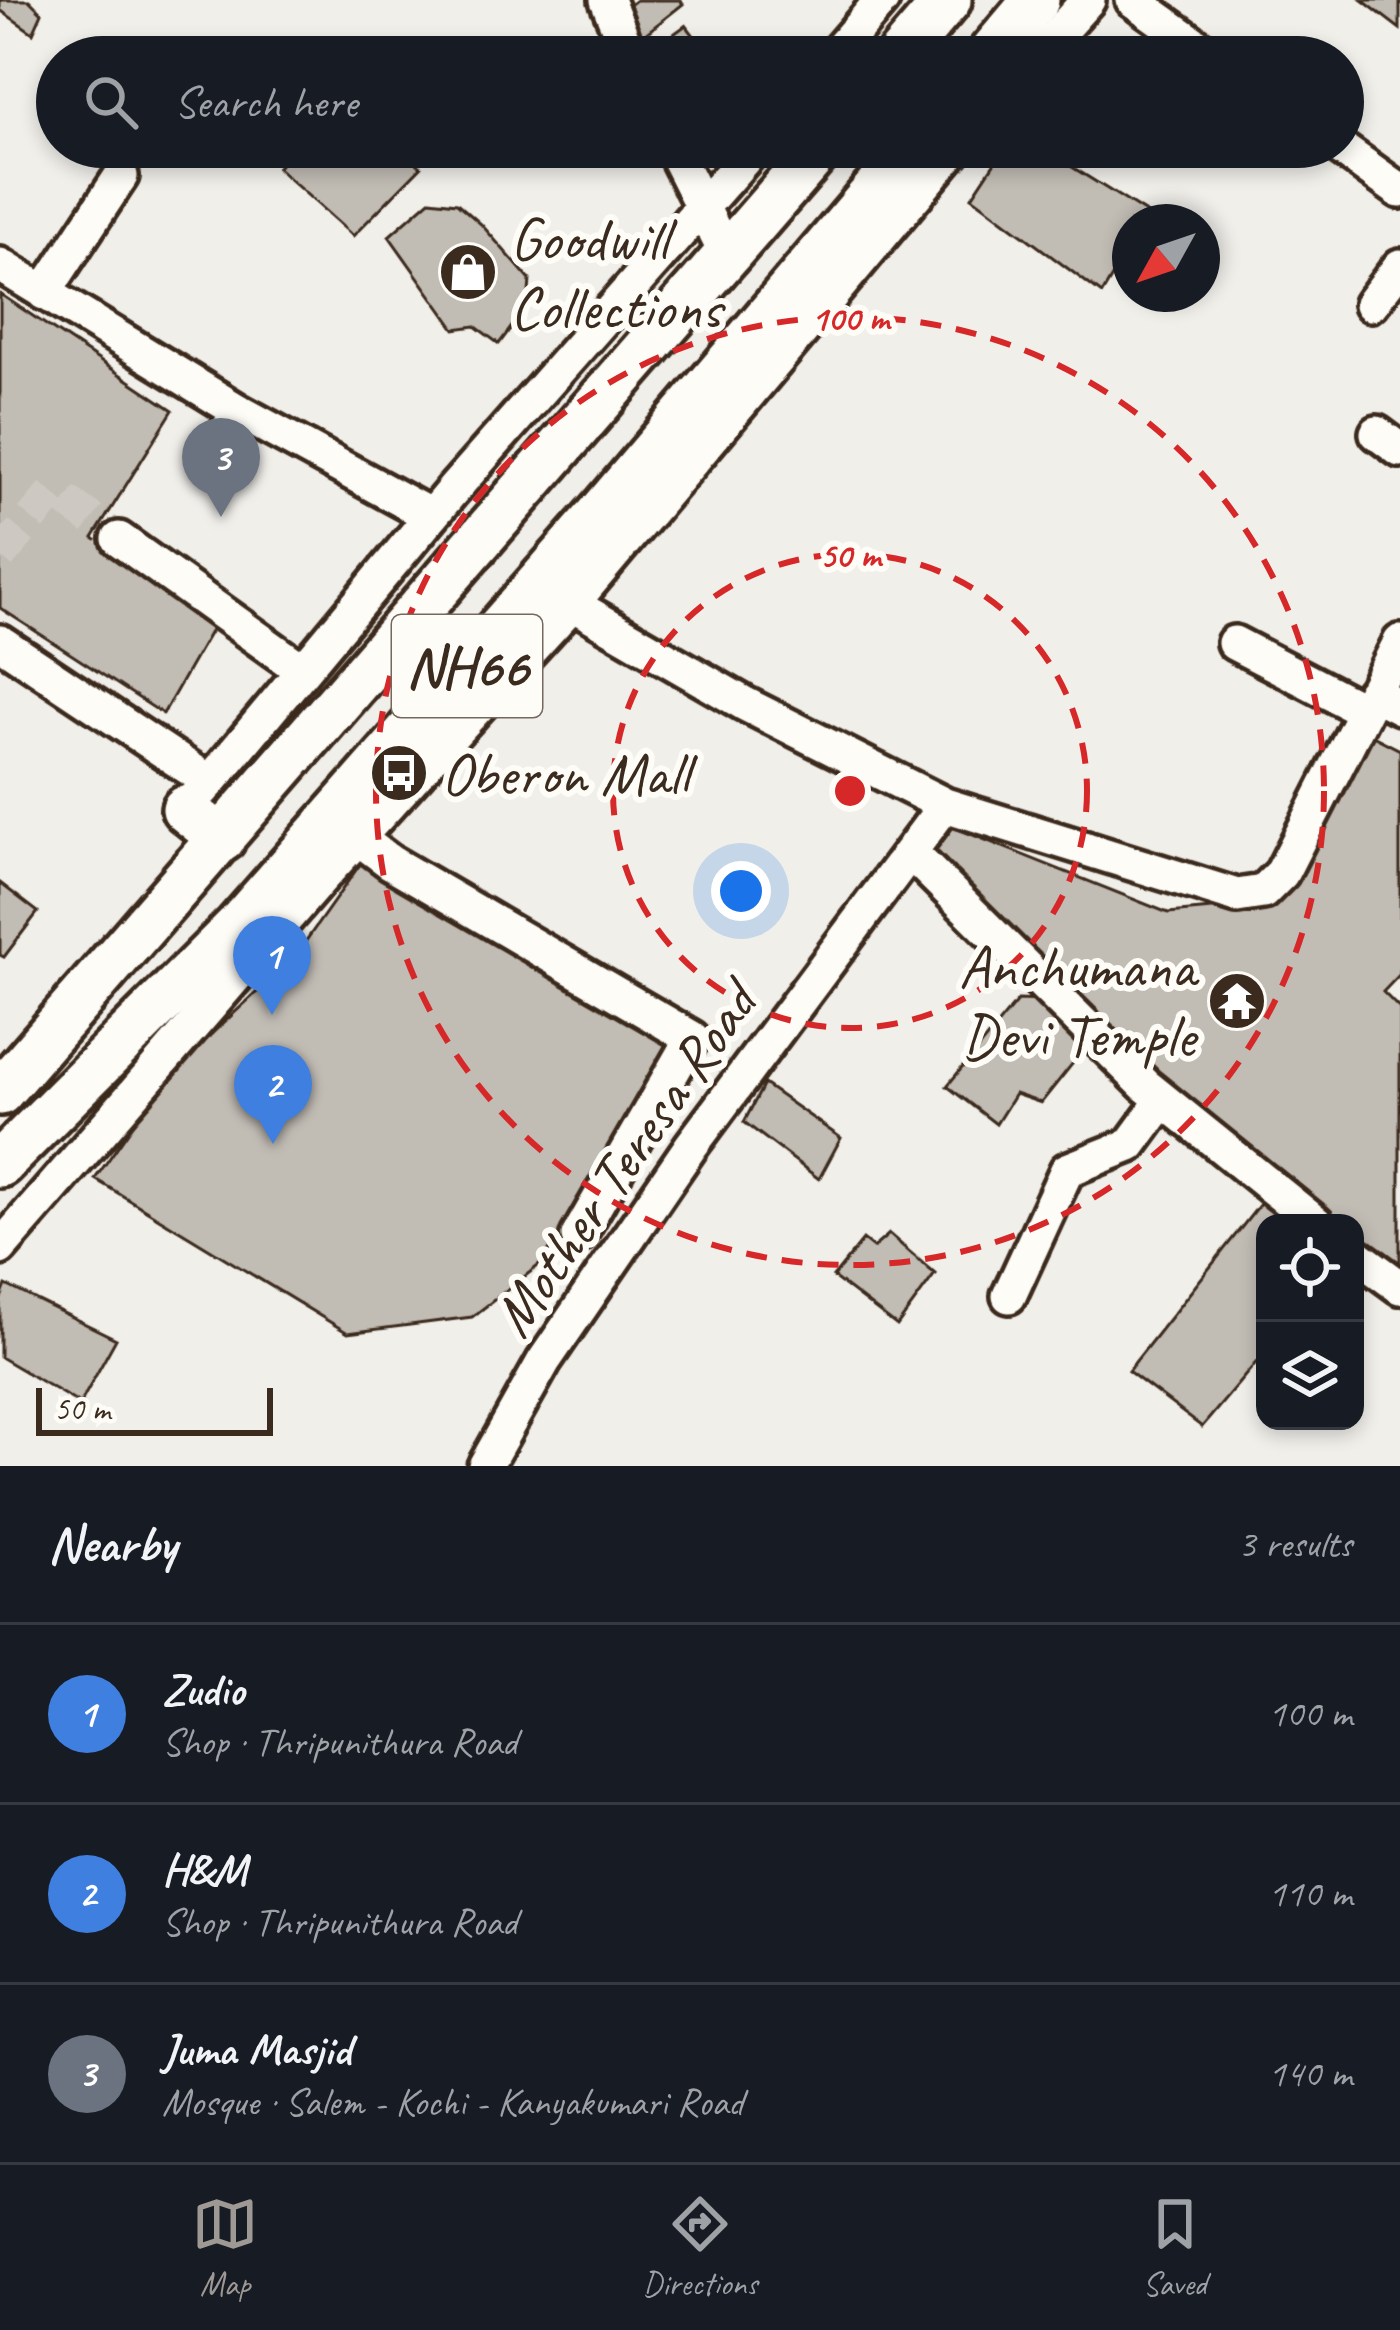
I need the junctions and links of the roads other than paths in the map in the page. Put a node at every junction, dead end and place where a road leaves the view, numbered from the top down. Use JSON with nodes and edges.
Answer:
{"nodes":[{"id":1,"x":607,"y":0,"type":"edge"},
{"id":2,"x":882,"y":0,"type":"edge"},
{"id":3,"x":948,"y":0,"type":"edge"},
{"id":4,"x":1036,"y":0,"type":"edge"},
{"id":5,"x":1088,"y":0,"type":"edge"},
{"id":6,"x":1133,"y":0,"type":"edge"},
{"id":7,"x":622,"y":36,"type":"edge"},
{"id":8,"x":850,"y":36,"type":"edge"},
{"id":9,"x":917,"y":36,"type":"edge"},
{"id":10,"x":1006,"y":36,"type":"edge"},
{"id":11,"x":1055,"y":36,"type":"edge"},
{"id":12,"x":1184,"y":36,"type":"edge"},
{"id":13,"x":1364,"y":165,"type":"edge"},
{"id":14,"x":682,"y":168,"type":"edge"},
{"id":15,"x":736,"y":168,"type":"edge"},
{"id":16,"x":803,"y":168,"type":"edge"},
{"id":17,"x":894,"y":168,"type":"edge"},
{"id":18,"x":938,"y":168,"type":"edge"},
{"id":19,"x":121,"y":176,"type":"dead end"},
{"id":20,"x":1400,"y":190,"type":"edge"},
{"id":21,"x":701,"y":208,"type":"junction"},
{"id":22,"x":727,"y":256,"type":"junction"},
{"id":23,"x":0,"y":266,"type":"edge"},
{"id":24,"x":1400,"y":266,"type":"edge"},
{"id":25,"x":44,"y":293,"type":"junction"},
{"id":26,"x":1371,"y":304,"type":"dead end"},
{"id":27,"x":238,"y":411,"type":"junction"},
{"id":28,"x":217,"y":450,"type":"dead end"},
{"id":29,"x":431,"y":516,"type":"junction"},
{"id":30,"x":119,"y":539,"type":"tunnel mouth"},
{"id":31,"x":572,"y":604,"type":"junction"},
{"id":32,"x":0,"y":642,"type":"edge"},
{"id":33,"x":1400,"y":642,"type":"edge"},
{"id":34,"x":1234,"y":643,"type":"dead end"},
{"id":35,"x":302,"y":670,"type":"junction"},
{"id":36,"x":1379,"y":704,"type":"edge"},
{"id":37,"x":448,"y":714,"type":"junction"},
{"id":38,"x":197,"y":796,"type":"junction"},
{"id":39,"x":945,"y":805,"type":"junction"},
{"id":40,"x":358,"y":838,"type":"junction"},
{"id":41,"x":221,"y":839,"type":"junction"},
{"id":42,"x":911,"y":853,"type":"junction"},
{"id":43,"x":0,"y":1092,"type":"edge"},
{"id":44,"x":1163,"y":1100,"type":"junction"},
{"id":45,"x":0,"y":1164,"type":"edge"},
{"id":46,"x":1305,"y":1214,"type":"edge"},
{"id":47,"x":578,"y":1236,"type":"dead end"},
{"id":48,"x":2,"y":1246,"type":"edge"},
{"id":49,"x":1364,"y":1262,"type":"edge"},
{"id":50,"x":1400,"y":1288,"type":"edge"},
{"id":51,"x":1009,"y":1296,"type":"dead end"},
{"id":52,"x":485,"y":1466,"type":"edge"}],
"edges":[{"from":1,"to":7,"type":"street"},
{"from":2,"to":8,"type":"street"},
{"from":3,"to":9,"type":"highway"},
{"from":4,"to":10,"type":"highway"},
{"from":5,"to":11,"type":"street"},
{"from":6,"to":12,"type":"street"},
{"from":13,"to":20,"type":"street"},
{"from":14,"to":21,"type":"street"},
{"from":15,"to":21,"type":"street"},
{"from":16,"to":22,"type":"highway","number":"NH66"},
{"from":17,"to":37,"type":"highway","number":"NH66"},
{"from":18,"to":31,"type":"street"},
{"from":19,"to":25,"type":"street"},
{"from":21,"to":22,"type":"street"},
{"from":21,"to":29,"type":"street"},
{"from":22,"to":41,"type":"highway","number":"NH66"},
{"from":23,"to":25,"type":"street"},
{"from":24,"to":26,"type":"street"},
{"from":25,"to":27,"type":"street"},
{"from":27,"to":28,"type":"street"},
{"from":27,"to":29,"type":"street"},
{"from":29,"to":35,"type":"street"},
{"from":30,"to":35,"type":"street"},
{"from":31,"to":37,"type":"street"},
{"from":31,"to":39,"type":"street"},
{"from":32,"to":38,"type":"street"},
{"from":33,"to":36,"type":"street"},
{"from":34,"to":36,"type":"street"},
{"from":35,"to":38,"type":"street"},
{"from":36,"to":39,"type":"street"},
{"from":37,"to":40,"type":"street"},
{"from":37,"to":45,"type":"highway","number":"NH66"},
{"from":38,"to":41,"type":"highway"},
{"from":39,"to":42,"type":"street","name":"Mother Teresa Road"},
{"from":40,"to":47,"type":"street"},
{"from":40,"to":48,"type":"street"},
{"from":41,"to":43,"type":"highway","number":"NH66"},
{"from":42,"to":44,"type":"street"},
{"from":42,"to":52,"type":"street","name":"Mother Teresa Road"},
{"from":44,"to":46,"type":"street"},
{"from":44,"to":51,"type":"street"},
{"from":49,"to":50,"type":"street"}]}
